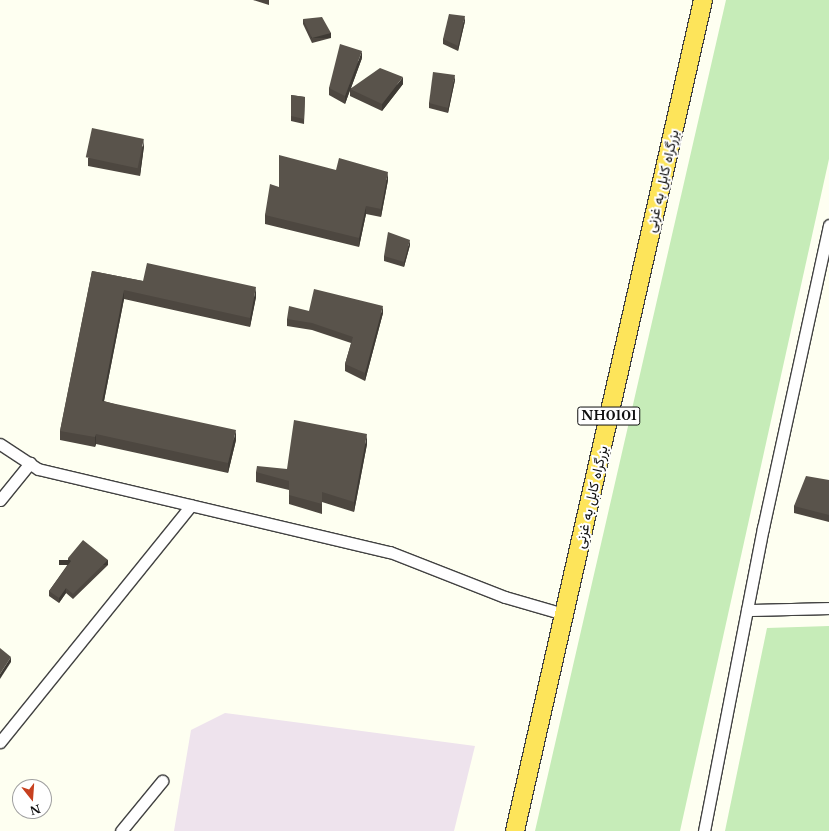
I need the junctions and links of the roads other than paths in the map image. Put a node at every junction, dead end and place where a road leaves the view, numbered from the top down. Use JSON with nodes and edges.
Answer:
{"nodes":[{"id":1,"x":703,"y":0,"type":"edge"},
{"id":2,"x":829,"y":225,"type":"edge"},
{"id":3,"x":0,"y":444,"type":"edge"},
{"id":4,"x":30,"y":463,"type":"junction"},
{"id":5,"x":0,"y":500,"type":"edge"},
{"id":6,"x":191,"y":505,"type":"junction"},
{"id":7,"x":829,"y":608,"type":"edge"},
{"id":8,"x":747,"y":610,"type":"junction"},
{"id":9,"x":564,"y":614,"type":"junction"},
{"id":10,"x":0,"y":742,"type":"edge"},
{"id":11,"x":162,"y":781,"type":"dead end"},
{"id":12,"x":121,"y":831,"type":"edge"},
{"id":13,"x":515,"y":831,"type":"edge"},
{"id":14,"x":704,"y":831,"type":"edge"}],
"edges":[{"from":1,"to":9,"type":"highway","name":"بزرگراه کابل به غزنی","number":"NH0101"},
{"from":2,"to":8,"type":"street"},
{"from":3,"to":4,"type":"street"},
{"from":4,"to":5,"type":"street"},
{"from":4,"to":6,"type":"street"},
{"from":6,"to":9,"type":"street"},
{"from":6,"to":10,"type":"street"},
{"from":7,"to":8,"type":"street"},
{"from":8,"to":14,"type":"street"},
{"from":9,"to":13,"type":"highway","name":"بزرگراه کابل به غزنی","number":"NH0101"},
{"from":11,"to":12,"type":"street"}]}
